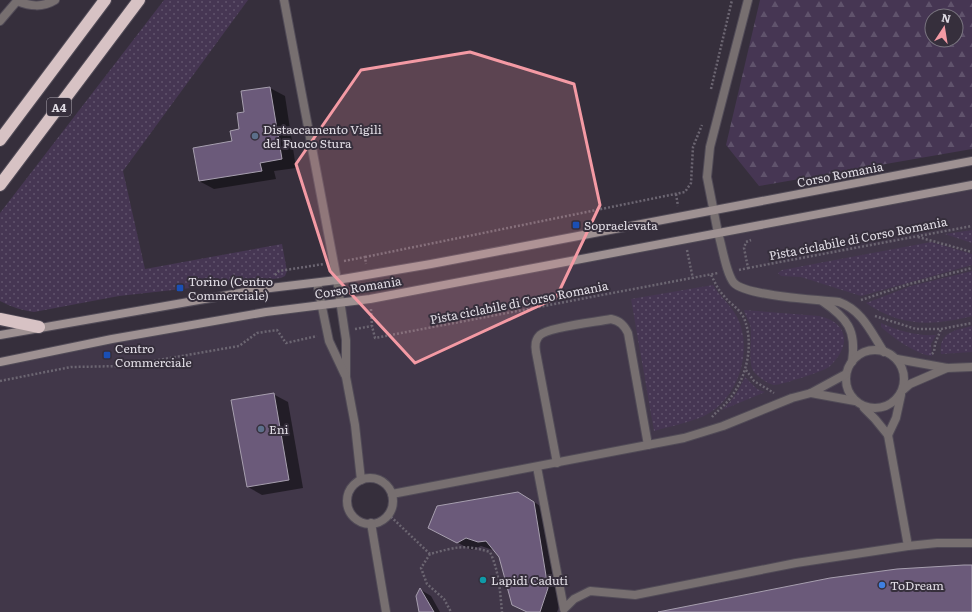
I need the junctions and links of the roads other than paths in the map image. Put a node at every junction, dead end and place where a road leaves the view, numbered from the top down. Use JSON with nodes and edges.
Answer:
{"nodes":[{"id":1,"x":54,"y":0,"type":"edge"},
{"id":2,"x":105,"y":0,"type":"edge"},
{"id":3,"x":139,"y":0,"type":"edge"},
{"id":4,"x":284,"y":0,"type":"edge"},
{"id":5,"x":748,"y":0,"type":"edge"},
{"id":6,"x":0,"y":21,"type":"edge"},
{"id":7,"x":0,"y":140,"type":"edge"},
{"id":8,"x":972,"y":161,"type":"edge"},
{"id":9,"x":972,"y":184,"type":"edge"},
{"id":10,"x":0,"y":185,"type":"edge"},
{"id":11,"x":713,"y":210,"type":"junction"},
{"id":12,"x":718,"y":232,"type":"junction"},
{"id":13,"x":337,"y":280,"type":"junction"},
{"id":14,"x":317,"y":283,"type":"junction"},
{"id":15,"x":821,"y":301,"type":"junction"},
{"id":16,"x":341,"y":302,"type":"junction"},
{"id":17,"x":321,"y":305,"type":"junction"},
{"id":18,"x":0,"y":318,"type":"edge"},
{"id":19,"x":39,"y":327,"type":"junction"},
{"id":20,"x":0,"y":335,"type":"edge"},
{"id":21,"x":884,"y":352,"type":"junction"},
{"id":22,"x":897,"y":359,"type":"junction"},
{"id":23,"x":0,"y":362,"type":"edge"},
{"id":24,"x":852,"y":362,"type":"junction"},
{"id":25,"x":972,"y":367,"type":"edge"},
{"id":26,"x":946,"y":368,"type":"junction"},
{"id":27,"x":846,"y":374,"type":"junction"},
{"id":28,"x":346,"y":377,"type":"junction"},
{"id":29,"x":902,"y":392,"type":"junction"},
{"id":30,"x":811,"y":393,"type":"junction"},
{"id":31,"x":855,"y":401,"type":"junction"},
{"id":32,"x":862,"y":406,"type":"junction"},
{"id":33,"x":888,"y":436,"type":"junction"},
{"id":34,"x":648,"y":446,"type":"junction"},
{"id":35,"x":557,"y":463,"type":"junction"},
{"id":36,"x":537,"y":467,"type":"junction"},
{"id":37,"x":361,"y":480,"type":"junction"},
{"id":38,"x":392,"y":494,"type":"junction"},
{"id":39,"x":371,"y":523,"type":"junction"},
{"id":40,"x":972,"y":543,"type":"edge"},
{"id":41,"x":908,"y":546,"type":"junction"},
{"id":42,"x":386,"y":612,"type":"edge"}],
"edges":[{"from":1,"to":6,"type":"street"},
{"from":2,"to":7,"type":"highway","number":"A4"},
{"from":3,"to":10,"type":"highway","number":"A4"},
{"from":4,"to":13,"type":"street"},
{"from":5,"to":11,"type":"street"},
{"from":8,"to":11,"type":"main road","name":"Corso Romania"},
{"from":9,"to":12,"type":"main road","name":"Corso Romania"},
{"from":11,"to":12,"type":"street"},
{"from":11,"to":13,"type":"main road","name":"Corso Romania"},
{"from":12,"to":15,"type":"street"},
{"from":12,"to":16,"type":"main road","name":"Corso Romania"},
{"from":13,"to":14,"type":"main road","name":"Corso Romania"},
{"from":13,"to":16,"type":"street"},
{"from":14,"to":17,"type":"street"},
{"from":14,"to":19,"type":"main road","name":"Corso Romania"},
{"from":15,"to":21,"type":"street"},
{"from":15,"to":24,"type":"street"},
{"from":16,"to":17,"type":"main road","name":"Corso Romania"},
{"from":16,"to":28,"type":"street"},
{"from":17,"to":23,"type":"main road","name":"Corso Romania"},
{"from":17,"to":28,"type":"street"},
{"from":18,"to":19,"type":"highway"},
{"from":19,"to":20,"type":"main road","name":"Corso Romania"},
{"from":21,"to":22,"type":"street"},
{"from":21,"to":24,"type":"street"},
{"from":22,"to":26,"type":"street"},
{"from":22,"to":29,"type":"street"},
{"from":24,"to":27,"type":"street"},
{"from":25,"to":26,"type":"street"},
{"from":26,"to":29,"type":"street"},
{"from":27,"to":30,"type":"street"},
{"from":27,"to":31,"type":"street"},
{"from":28,"to":37,"type":"street"},
{"from":29,"to":32,"type":"street"},
{"from":29,"to":33,"type":"street"},
{"from":30,"to":31,"type":"street"},
{"from":30,"to":34,"type":"street"},
{"from":31,"to":32,"type":"street"},
{"from":32,"to":33,"type":"street"},
{"from":33,"to":41,"type":"street"},
{"from":34,"to":35,"type":"street"},
{"from":34,"to":35,"type":"street"},
{"from":35,"to":36,"type":"street"},
{"from":36,"to":38,"type":"street"},
{"from":36,"to":41,"type":"street"},
{"from":37,"to":38,"type":"street"},
{"from":37,"to":39,"type":"street"},
{"from":38,"to":39,"type":"street"},
{"from":39,"to":42,"type":"street"},
{"from":40,"to":41,"type":"street"}]}
